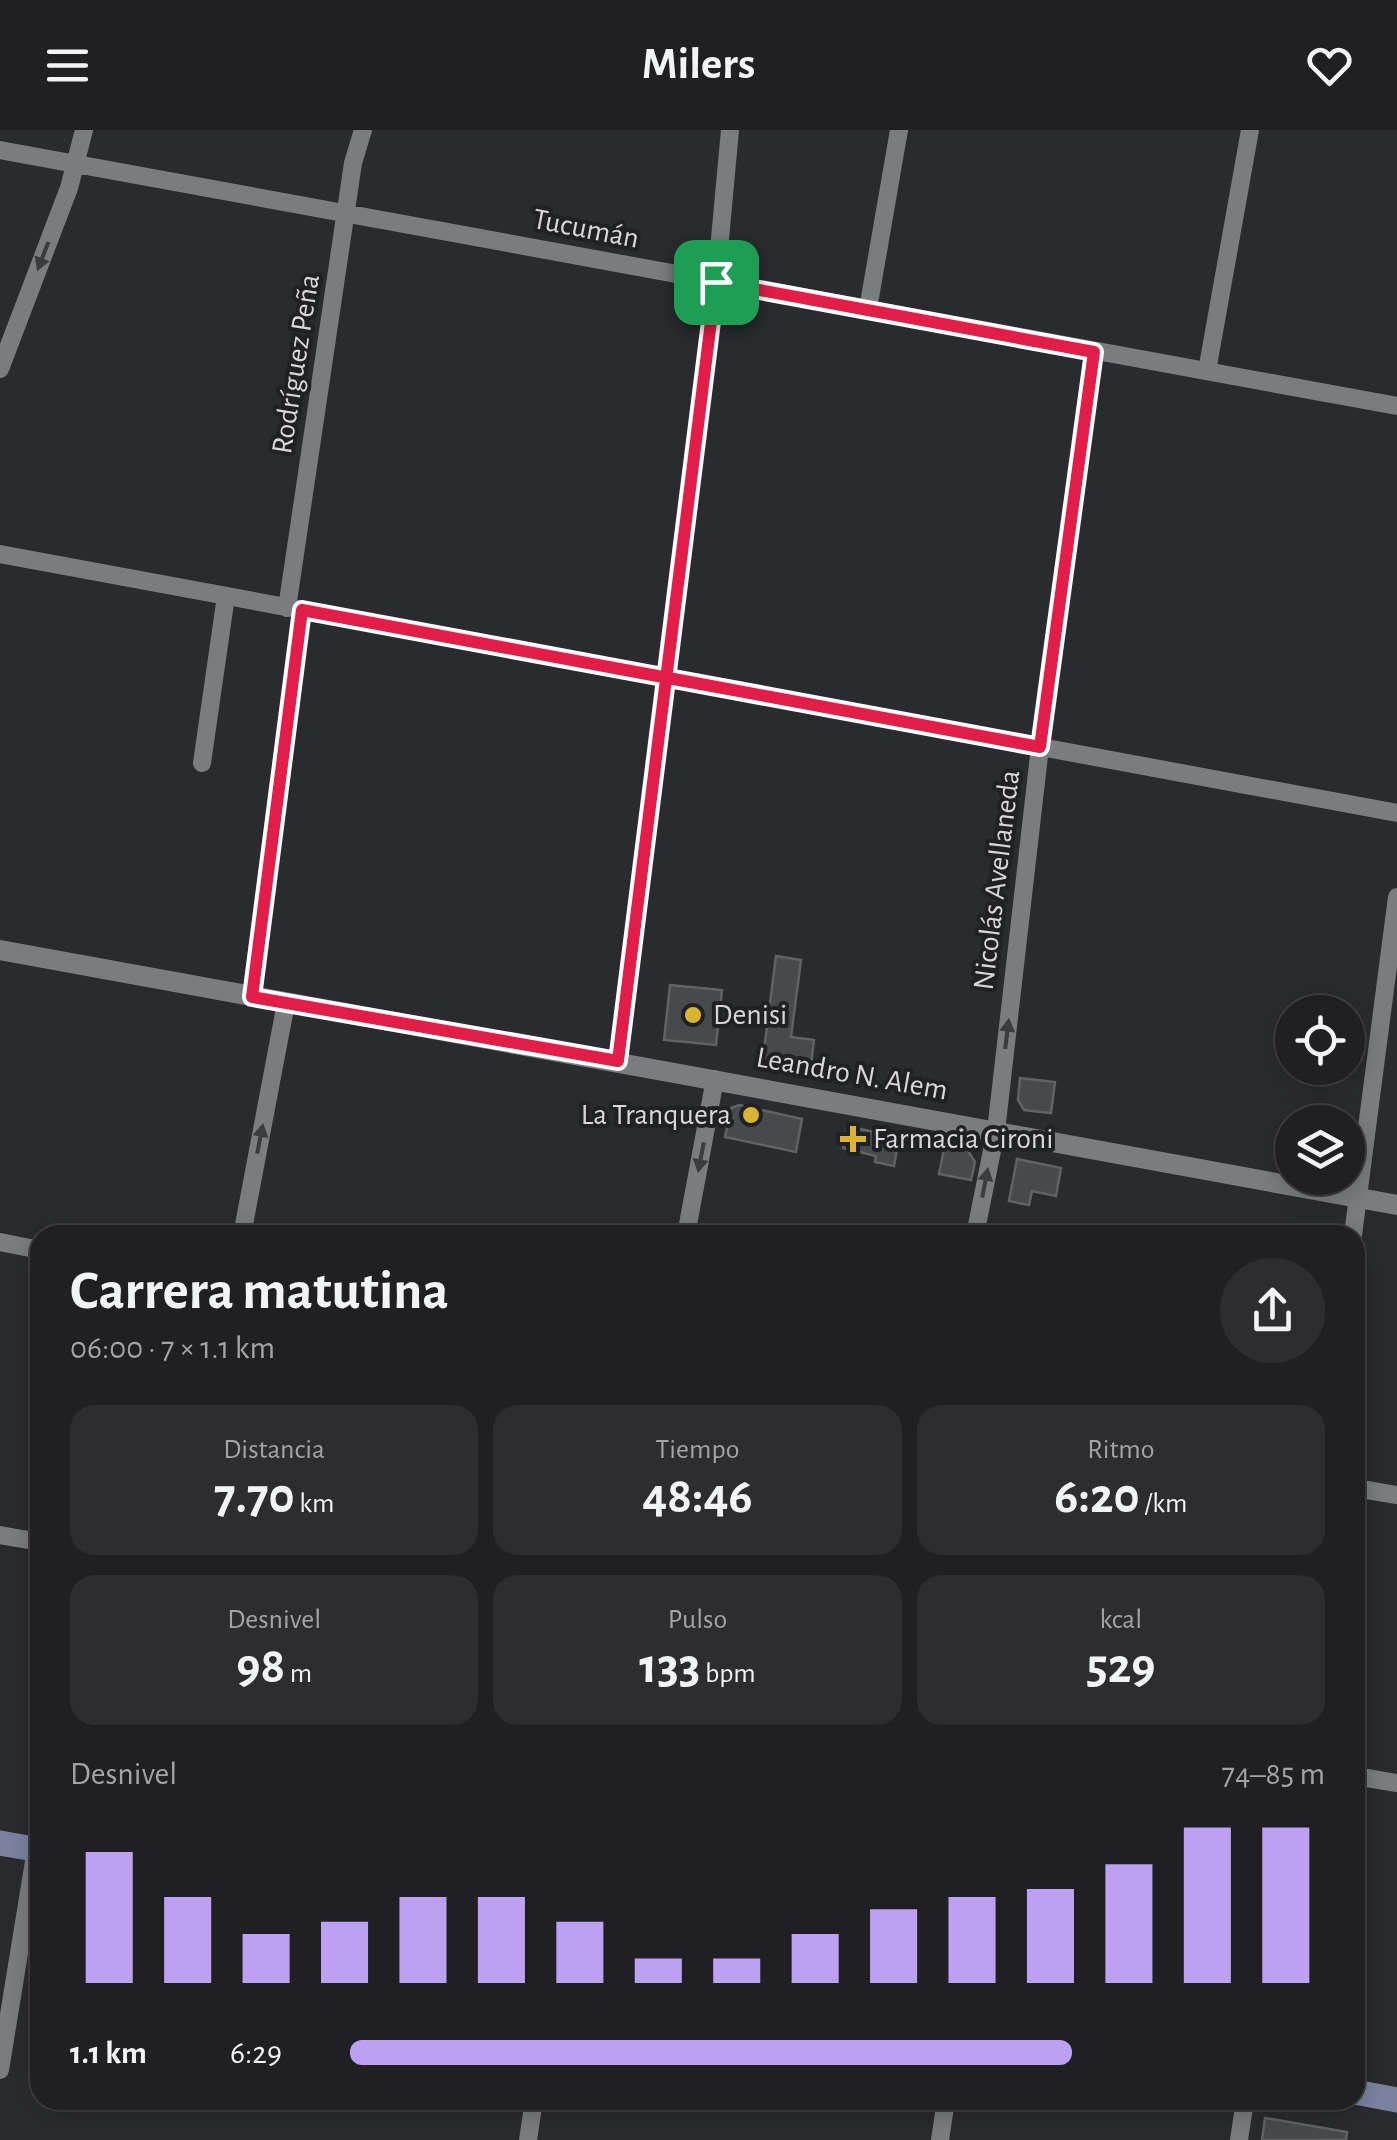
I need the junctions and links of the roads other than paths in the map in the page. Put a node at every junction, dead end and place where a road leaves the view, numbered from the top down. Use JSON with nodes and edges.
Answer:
{"nodes":[{"id":1,"x":84,"y":130,"type":"edge"},
{"id":2,"x":362,"y":130,"type":"edge"},
{"id":3,"x":730,"y":130,"type":"edge"},
{"id":4,"x":898,"y":130,"type":"edge"},
{"id":5,"x":1250,"y":130,"type":"edge"},
{"id":6,"x":0,"y":150,"type":"edge"},
{"id":7,"x":76,"y":164,"type":"junction"},
{"id":8,"x":347,"y":212,"type":"junction"},
{"id":9,"x":716,"y":282,"type":"junction"},
{"id":10,"x":868,"y":310,"type":"junction"},
{"id":11,"x":1094,"y":352,"type":"junction"},
{"id":12,"x":0,"y":369,"type":"edge"},
{"id":13,"x":1207,"y":371,"type":"junction"},
{"id":14,"x":1397,"y":406,"type":"edge"},
{"id":15,"x":0,"y":554,"type":"edge"},
{"id":16,"x":226,"y":596,"type":"junction"},
{"id":17,"x":294,"y":609,"type":"junction"},
{"id":18,"x":667,"y":678,"type":"junction"},
{"id":19,"x":1040,"y":747,"type":"junction"},
{"id":20,"x":202,"y":763,"type":"dead end"},
{"id":21,"x":1397,"y":813,"type":"edge"},
{"id":22,"x":1397,"y":897,"type":"edge"},
{"id":23,"x":0,"y":950,"type":"edge"},
{"id":24,"x":252,"y":997,"type":"junction"},
{"id":25,"x":286,"y":1003,"type":"junction"},
{"id":26,"x":618,"y":1061,"type":"junction"},
{"id":27,"x":715,"y":1080,"type":"junction"},
{"id":28,"x":996,"y":1131,"type":"junction"},
{"id":29,"x":1360,"y":1198,"type":"junction"},
{"id":30,"x":1397,"y":1205,"type":"edge"},
{"id":31,"x":244,"y":1225,"type":"edge"},
{"id":32,"x":688,"y":1225,"type":"edge"},
{"id":33,"x":977,"y":1225,"type":"edge"},
{"id":34,"x":1354,"y":1225,"type":"edge"},
{"id":35,"x":0,"y":1242,"type":"edge"},
{"id":36,"x":30,"y":1248,"type":"edge"},
{"id":37,"x":1365,"y":1490,"type":"edge"},
{"id":38,"x":1397,"y":1495,"type":"edge"},
{"id":39,"x":0,"y":1535,"type":"edge"},
{"id":40,"x":30,"y":1540,"type":"edge"},
{"id":41,"x":1365,"y":1778,"type":"edge"},
{"id":42,"x":1397,"y":1784,"type":"edge"},
{"id":43,"x":0,"y":1843,"type":"edge"},
{"id":44,"x":30,"y":1849,"type":"edge"},
{"id":45,"x":30,"y":1896,"type":"edge"},
{"id":46,"x":0,"y":2070,"type":"edge"},
{"id":47,"x":1365,"y":2094,"type":"edge"},
{"id":48,"x":1397,"y":2100,"type":"edge"},
{"id":49,"x":532,"y":2110,"type":"edge"},
{"id":50,"x":944,"y":2110,"type":"edge"},
{"id":51,"x":1243,"y":2110,"type":"edge"},
{"id":52,"x":528,"y":2140,"type":"edge"},
{"id":53,"x":940,"y":2140,"type":"edge"},
{"id":54,"x":1238,"y":2140,"type":"edge"}],
"edges":[{"from":1,"to":7,"type":"street"},
{"from":2,"to":8,"type":"street","name":"Rodríguez Peña"},
{"from":3,"to":9,"type":"street"},
{"from":4,"to":10,"type":"street"},
{"from":5,"to":13,"type":"street"},
{"from":6,"to":7,"type":"street","name":"Tucumán"},
{"from":7,"to":8,"type":"street","name":"Tucumán"},
{"from":7,"to":12,"type":"street","one_way":true},
{"from":8,"to":9,"type":"street","name":"Tucumán"},
{"from":8,"to":17,"type":"street","name":"Rodríguez Peña"},
{"from":9,"to":10,"type":"street","name":"Tucumán"},
{"from":9,"to":18,"type":"street"},
{"from":10,"to":11,"type":"street","name":"Tucumán"},
{"from":11,"to":13,"type":"street","name":"Tucumán"},
{"from":11,"to":19,"type":"street","name":"Nicolás Avellaneda"},
{"from":13,"to":14,"type":"street","name":"Tucumán"},
{"from":15,"to":16,"type":"street"},
{"from":16,"to":17,"type":"street"},
{"from":16,"to":20,"type":"street"},
{"from":17,"to":18,"type":"street"},
{"from":17,"to":24,"type":"street","name":"Rodríguez Peña"},
{"from":18,"to":19,"type":"street"},
{"from":18,"to":26,"type":"street"},
{"from":19,"to":21,"type":"street"},
{"from":28,"to":19,"type":"street","name":"Nicolás Avellaneda","one_way":true},
{"from":22,"to":29,"type":"street"},
{"from":23,"to":24,"type":"street","name":"Leandro N. Alem"},
{"from":24,"to":25,"type":"street","name":"Leandro N. Alem"},
{"from":25,"to":26,"type":"street","name":"Leandro N. Alem"},
{"from":31,"to":25,"type":"street","one_way":true},
{"from":26,"to":27,"type":"street","name":"Leandro N. Alem"},
{"from":27,"to":28,"type":"street","name":"Leandro N. Alem"},
{"from":27,"to":32,"type":"street","one_way":true},
{"from":28,"to":29,"type":"street","name":"Leandro N. Alem"},
{"from":33,"to":28,"type":"street","name":"Nicolás Avellaneda","one_way":true},
{"from":29,"to":30,"type":"street","name":"Leandro N. Alem"},
{"from":29,"to":34,"type":"street"},
{"from":35,"to":36,"type":"street"},
{"from":37,"to":38,"type":"street"},
{"from":39,"to":40,"type":"street"},
{"from":41,"to":42,"type":"street"},
{"from":43,"to":44,"type":"main road"},
{"from":45,"to":46,"type":"street"},
{"from":47,"to":48,"type":"main road"},
{"from":49,"to":52,"type":"street"},
{"from":50,"to":53,"type":"street"},
{"from":51,"to":54,"type":"street"}]}
